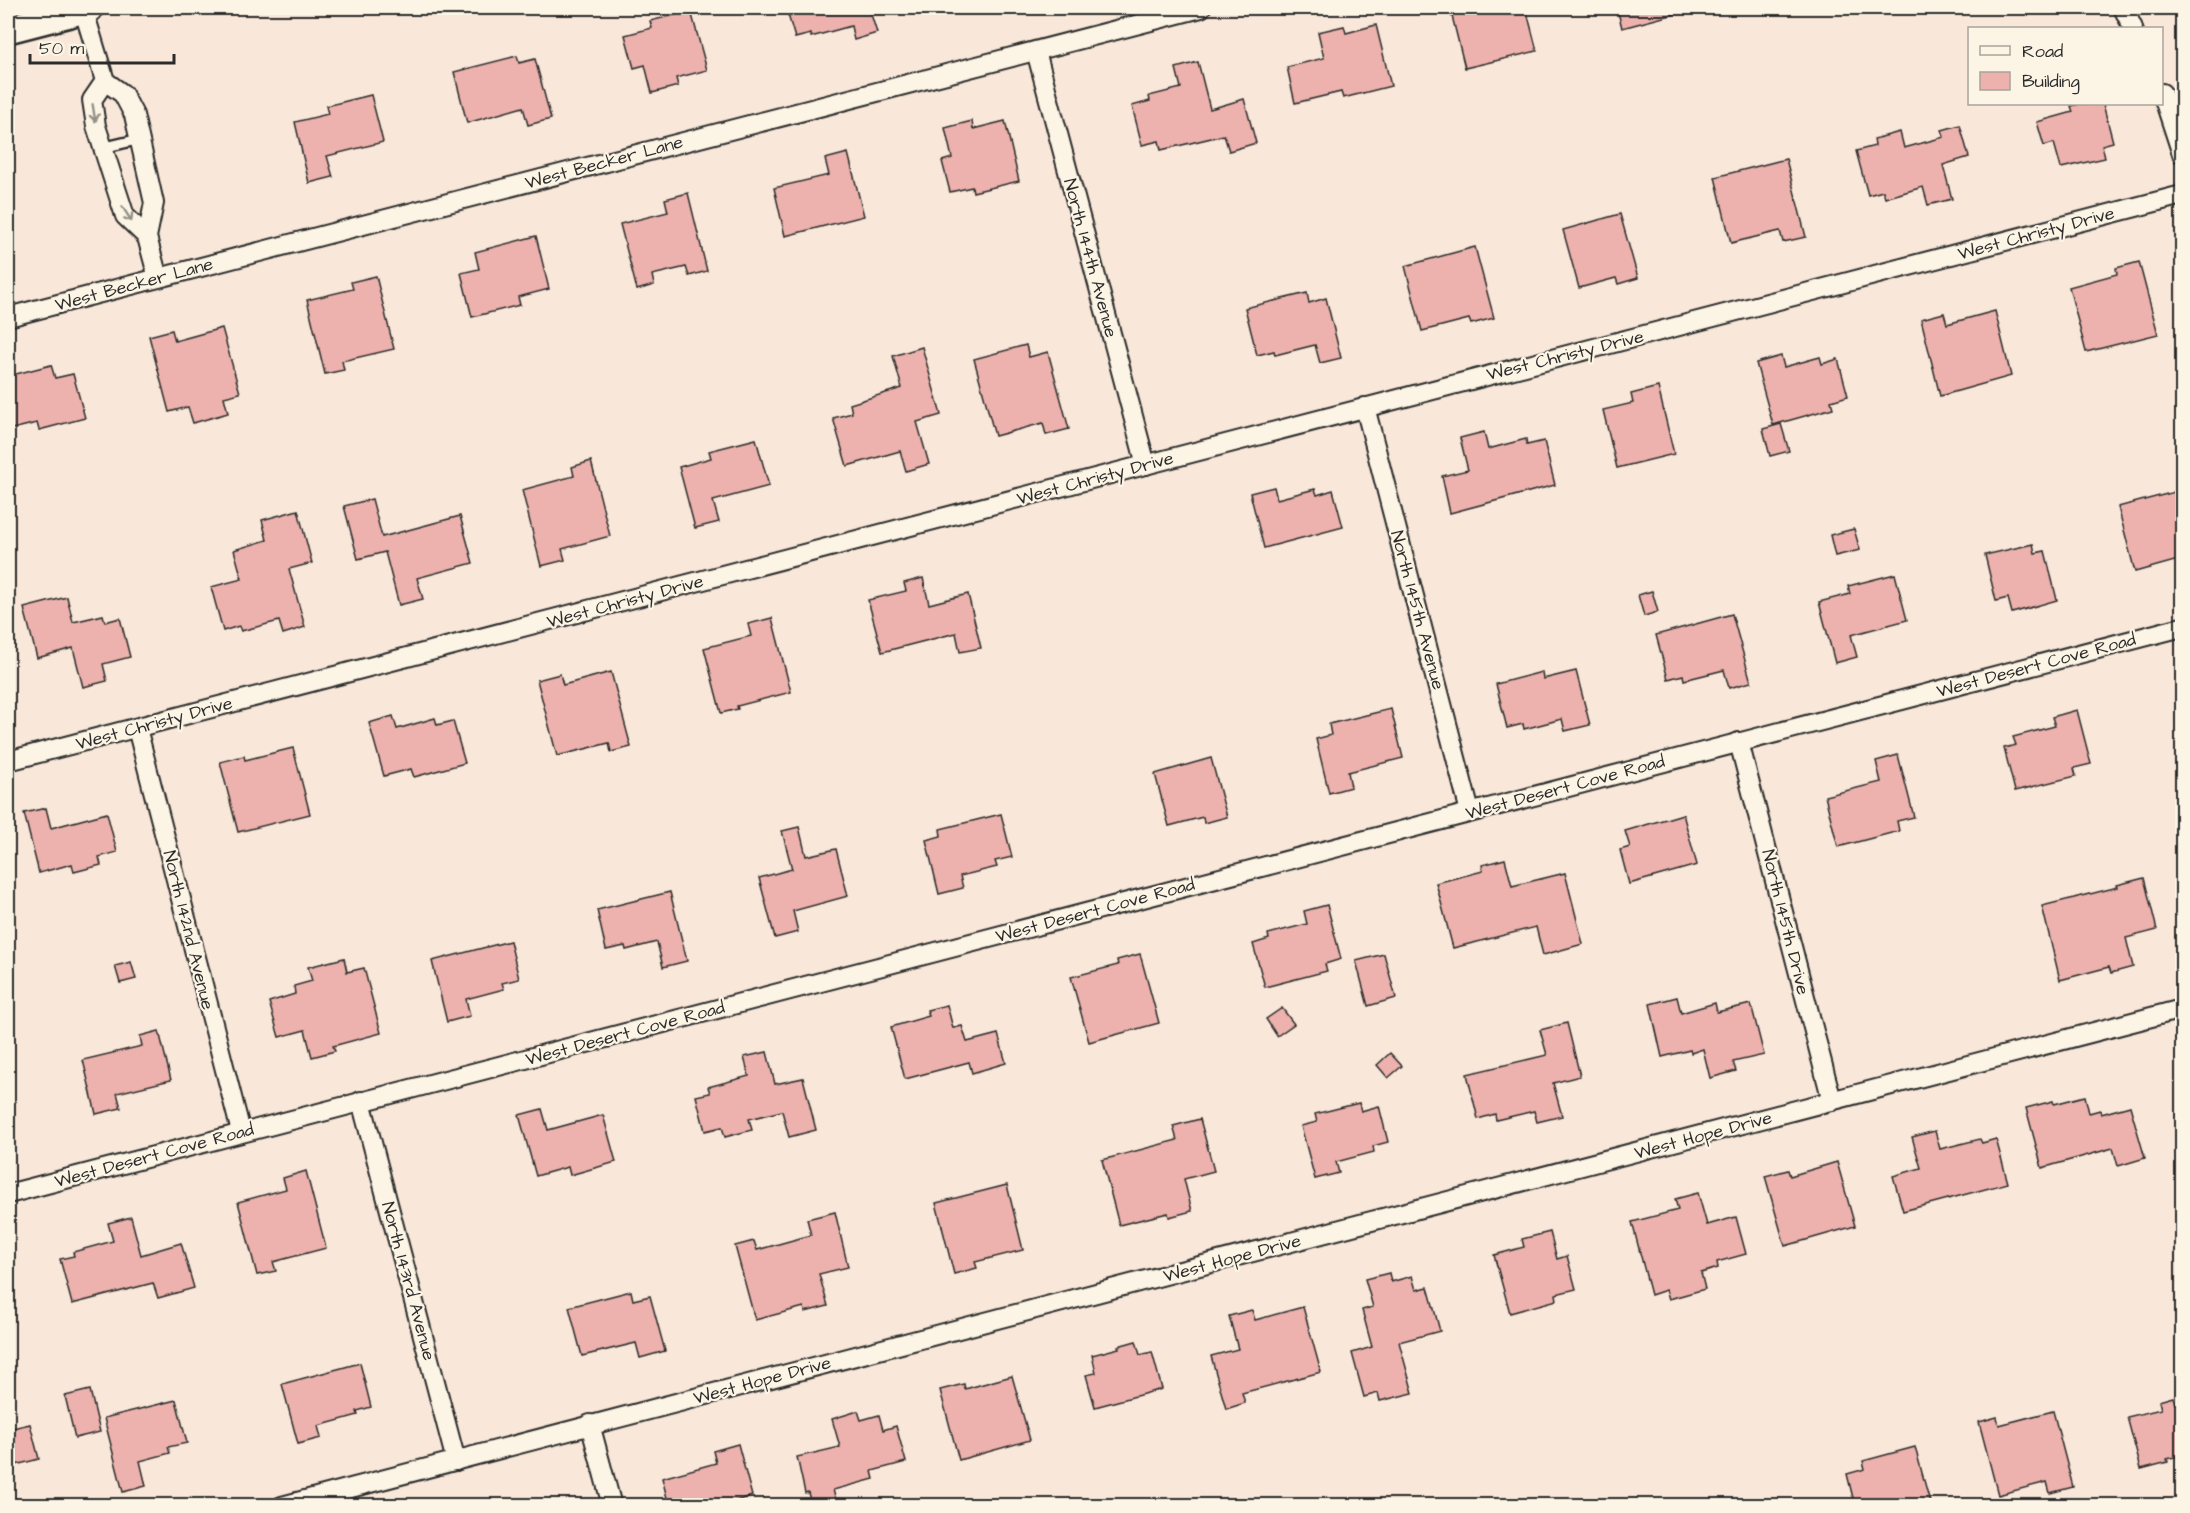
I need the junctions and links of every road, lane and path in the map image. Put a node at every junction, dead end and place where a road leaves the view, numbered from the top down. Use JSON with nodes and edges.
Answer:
{"nodes":[{"id":1,"x":85,"y":8,"type":"edge"},
{"id":2,"x":1201,"y":8,"type":"edge"},
{"id":3,"x":2122,"y":8,"type":"edge"},
{"id":4,"x":2132,"y":27,"type":"edge"},
{"id":5,"x":8,"y":29,"type":"edge"},
{"id":6,"x":1036,"y":51,"type":"junction"},
{"id":7,"x":105,"y":81,"type":"junction"},
{"id":8,"x":2163,"y":96,"type":"edge"},
{"id":9,"x":140,"y":139,"type":"junction"},
{"id":10,"x":102,"y":148,"type":"junction"},
{"id":11,"x":2182,"y":154,"type":"edge"},
{"id":12,"x":2182,"y":195,"type":"edge"},
{"id":13,"x":147,"y":237,"type":"junction"},
{"id":14,"x":158,"y":278,"type":"junction"},
{"id":15,"x":8,"y":317,"type":"edge"},
{"id":16,"x":1365,"y":407,"type":"junction"},
{"id":17,"x":1146,"y":465,"type":"junction"},
{"id":18,"x":2182,"y":627,"type":"edge"},
{"id":19,"x":137,"y":728,"type":"junction"},
{"id":20,"x":1739,"y":742,"type":"junction"},
{"id":21,"x":8,"y":761,"type":"edge"},
{"id":22,"x":1470,"y":812,"type":"junction"},
{"id":23,"x":2182,"y":1009,"type":"edge"},
{"id":24,"x":362,"y":1101,"type":"junction"},
{"id":25,"x":1832,"y":1101,"type":"junction"},
{"id":26,"x":241,"y":1132,"type":"junction"},
{"id":27,"x":8,"y":1194,"type":"edge"},
{"id":28,"x":590,"y":1424,"type":"junction"},
{"id":29,"x":456,"y":1461,"type":"junction"},
{"id":30,"x":282,"y":1506,"type":"edge"},
{"id":31,"x":612,"y":1506,"type":"edge"}],
"edges":[{"from":1,"to":5,"type":"main road"},
{"from":1,"to":7,"type":"street"},
{"from":2,"to":6,"type":"street","name":"West Becker Lane"},
{"from":3,"to":4,"type":"street"},
{"from":6,"to":14,"type":"street","name":"West Becker Lane"},
{"from":6,"to":17,"type":"street","name":"North 144th Avenue"},
{"from":7,"to":9,"type":"street"},
{"from":7,"to":10,"type":"street","one_way":true},
{"from":8,"to":11,"type":"street"},
{"from":9,"to":10,"type":"lane"},
{"from":9,"to":13,"type":"street"},
{"from":10,"to":13,"type":"street","one_way":true},
{"from":12,"to":16,"type":"street","name":"West Christy Drive"},
{"from":13,"to":14,"type":"street"},
{"from":14,"to":15,"type":"street","name":"West Becker Lane"},
{"from":16,"to":17,"type":"street","name":"West Christy Drive"},
{"from":16,"to":22,"type":"street","name":"North 145th Avenue"},
{"from":17,"to":19,"type":"street","name":"West Christy Drive"},
{"from":18,"to":20,"type":"street","name":"West Desert Cove Road"},
{"from":19,"to":21,"type":"street","name":"West Christy Drive"},
{"from":19,"to":26,"type":"street","name":"North 142nd Avenue"},
{"from":20,"to":22,"type":"street","name":"West Desert Cove Road"},
{"from":20,"to":25,"type":"street","name":"North 145th Drive"},
{"from":22,"to":24,"type":"street","name":"West Desert Cove Road"},
{"from":23,"to":25,"type":"street","name":"West Hope Drive"},
{"from":24,"to":26,"type":"street","name":"West Desert Cove Road"},
{"from":24,"to":29,"type":"street","name":"North 143rd Avenue"},
{"from":25,"to":28,"type":"street","name":"West Hope Drive"},
{"from":26,"to":27,"type":"street","name":"West Desert Cove Road"},
{"from":28,"to":29,"type":"street","name":"West Hope Drive"},
{"from":28,"to":31,"type":"street"},
{"from":29,"to":30,"type":"street","name":"West Hope Drive"}]}
